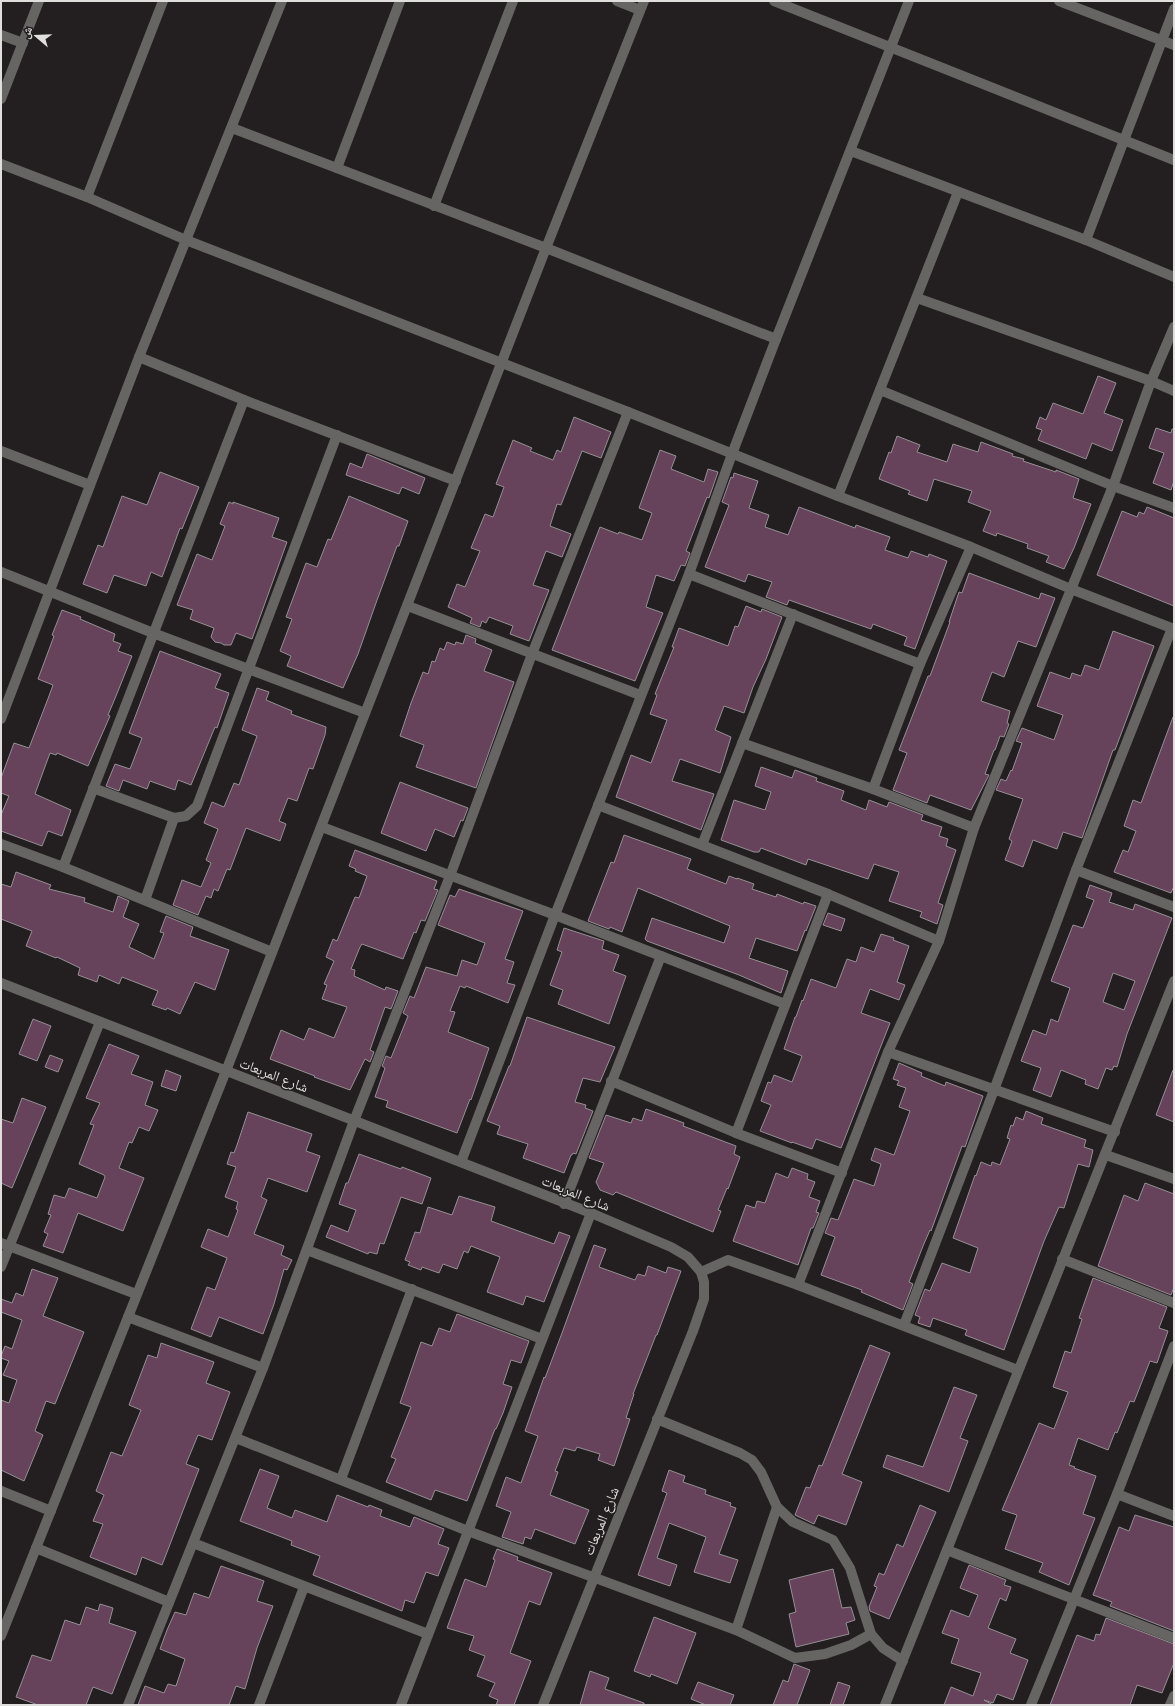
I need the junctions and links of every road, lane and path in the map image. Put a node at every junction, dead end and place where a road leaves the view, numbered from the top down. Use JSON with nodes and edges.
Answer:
{"nodes":[{"id":1,"x":39,"y":1,"type":"edge"},
{"id":2,"x":163,"y":1,"type":"edge"},
{"id":3,"x":400,"y":1,"type":"edge"},
{"id":4,"x":513,"y":1,"type":"edge"},
{"id":5,"x":617,"y":1,"type":"edge"},
{"id":6,"x":774,"y":1,"type":"edge"},
{"id":7,"x":909,"y":1,"type":"edge"},
{"id":8,"x":1059,"y":1,"type":"edge"},
{"id":9,"x":280,"y":2,"type":"edge"},
{"id":10,"x":642,"y":6,"type":"edge"},
{"id":11,"x":1174,"y":9,"type":"edge"},
{"id":12,"x":1,"y":35,"type":"edge"},
{"id":13,"x":1162,"y":40,"type":"junction"},
{"id":14,"x":23,"y":43,"type":"junction"},
{"id":15,"x":1174,"y":45,"type":"edge"},
{"id":16,"x":890,"y":48,"type":"junction"},
{"id":17,"x":1,"y":99,"type":"edge"},
{"id":18,"x":232,"y":128,"type":"junction"},
{"id":19,"x":1124,"y":140,"type":"junction"},
{"id":20,"x":851,"y":151,"type":"junction"},
{"id":21,"x":1174,"y":160,"type":"edge"},
{"id":22,"x":1,"y":164,"type":"edge"},
{"id":23,"x":337,"y":168,"type":"junction"},
{"id":24,"x":958,"y":192,"type":"junction"},
{"id":25,"x":87,"y":198,"type":"junction"},
{"id":26,"x":434,"y":206,"type":"junction"},
{"id":27,"x":186,"y":240,"type":"junction"},
{"id":28,"x":1086,"y":240,"type":"junction"},
{"id":29,"x":546,"y":248,"type":"junction"},
{"id":30,"x":1174,"y":276,"type":"edge"},
{"id":31,"x":917,"y":298,"type":"junction"},
{"id":32,"x":1174,"y":327,"type":"edge"},
{"id":33,"x":776,"y":339,"type":"junction"},
{"id":34,"x":139,"y":357,"type":"junction"},
{"id":35,"x":502,"y":363,"type":"junction"},
{"id":36,"x":1151,"y":381,"type":"junction"},
{"id":37,"x":880,"y":390,"type":"junction"},
{"id":38,"x":1174,"y":391,"type":"edge"},
{"id":39,"x":244,"y":400,"type":"junction"},
{"id":40,"x":628,"y":412,"type":"junction"},
{"id":41,"x":337,"y":435,"type":"junction"},
{"id":42,"x":1,"y":451,"type":"edge"},
{"id":43,"x":732,"y":454,"type":"junction"},
{"id":44,"x":456,"y":481,"type":"junction"},
{"id":45,"x":90,"y":485,"type":"junction"},
{"id":46,"x":1113,"y":486,"type":"junction"},
{"id":47,"x":838,"y":496,"type":"junction"},
{"id":48,"x":1174,"y":508,"type":"edge"},
{"id":49,"x":971,"y":547,"type":"junction"},
{"id":50,"x":1,"y":572,"type":"edge"},
{"id":51,"x":689,"y":574,"type":"junction"},
{"id":52,"x":1070,"y":589,"type":"junction"},
{"id":53,"x":50,"y":591,"type":"junction"},
{"id":54,"x":408,"y":606,"type":"junction"},
{"id":55,"x":792,"y":614,"type":"junction"},
{"id":56,"x":1173,"y":629,"type":"edge"},
{"id":57,"x":153,"y":633,"type":"junction"},
{"id":58,"x":532,"y":654,"type":"junction"},
{"id":59,"x":920,"y":664,"type":"junction"},
{"id":60,"x":248,"y":667,"type":"junction"},
{"id":61,"x":640,"y":695,"type":"junction"},
{"id":62,"x":366,"y":713,"type":"junction"},
{"id":63,"x":1,"y":719,"type":"edge"},
{"id":64,"x":742,"y":743,"type":"junction"},
{"id":65,"x":93,"y":788,"type":"junction"},
{"id":66,"x":873,"y":789,"type":"junction"},
{"id":67,"x":598,"y":805,"type":"junction"},
{"id":68,"x":174,"y":818,"type":"junction"},
{"id":69,"x":322,"y":827,"type":"junction"},
{"id":70,"x":974,"y":828,"type":"junction"},
{"id":71,"x":1,"y":844,"type":"edge"},
{"id":72,"x":702,"y":845,"type":"junction"},
{"id":73,"x":63,"y":867,"type":"junction"},
{"id":74,"x":1076,"y":870,"type":"junction"},
{"id":75,"x":450,"y":876,"type":"junction"},
{"id":76,"x":828,"y":894,"type":"junction"},
{"id":77,"x":145,"y":900,"type":"junction"},
{"id":78,"x":1174,"y":907,"type":"edge"},
{"id":79,"x":555,"y":915,"type":"junction"},
{"id":80,"x":939,"y":941,"type":"junction"},
{"id":81,"x":272,"y":952,"type":"junction"},
{"id":82,"x":661,"y":956,"type":"junction"},
{"id":83,"x":1174,"y":982,"type":"edge"},
{"id":84,"x":1,"y":983,"type":"edge"},
{"id":85,"x":785,"y":1004,"type":"junction"},
{"id":86,"x":100,"y":1022,"type":"junction"},
{"id":87,"x":888,"y":1052,"type":"junction"},
{"id":88,"x":226,"y":1071,"type":"junction"},
{"id":89,"x":611,"y":1081,"type":"junction"},
{"id":90,"x":994,"y":1090,"type":"junction"},
{"id":91,"x":354,"y":1121,"type":"junction"},
{"id":92,"x":1115,"y":1132,"type":"junction"},
{"id":93,"x":736,"y":1133,"type":"junction"},
{"id":94,"x":1106,"y":1155,"type":"junction"},
{"id":95,"x":461,"y":1162,"type":"junction"},
{"id":96,"x":842,"y":1173,"type":"junction"},
{"id":97,"x":1174,"y":1179,"type":"edge"},
{"id":98,"x":564,"y":1204,"type":"junction"},
{"id":99,"x":591,"y":1214,"type":"junction"},
{"id":100,"x":5,"y":1244,"type":"edge"},
{"id":101,"x":307,"y":1250,"type":"junction"},
{"id":102,"x":1062,"y":1259,"type":"junction"},
{"id":103,"x":1,"y":1267,"type":"edge"},
{"id":104,"x":701,"y":1272,"type":"junction"},
{"id":105,"x":798,"y":1285,"type":"junction"},
{"id":106,"x":412,"y":1289,"type":"junction"},
{"id":107,"x":136,"y":1294,"type":"junction"},
{"id":108,"x":1174,"y":1303,"type":"edge"},
{"id":109,"x":128,"y":1317,"type":"junction"},
{"id":110,"x":904,"y":1325,"type":"junction"},
{"id":111,"x":542,"y":1338,"type":"junction"},
{"id":112,"x":1174,"y":1346,"type":"edge"},
{"id":113,"x":263,"y":1368,"type":"junction"},
{"id":114,"x":1018,"y":1370,"type":"junction"},
{"id":115,"x":657,"y":1419,"type":"junction"},
{"id":116,"x":236,"y":1438,"type":"junction"},
{"id":117,"x":341,"y":1479,"type":"junction"},
{"id":118,"x":1,"y":1491,"type":"edge"},
{"id":119,"x":1117,"y":1494,"type":"junction"},
{"id":120,"x":777,"y":1507,"type":"junction"},
{"id":121,"x":51,"y":1511,"type":"junction"},
{"id":122,"x":1174,"y":1516,"type":"edge"},
{"id":123,"x":468,"y":1530,"type":"junction"},
{"id":124,"x":193,"y":1543,"type":"junction"},
{"id":125,"x":36,"y":1548,"type":"junction"},
{"id":126,"x":947,"y":1550,"type":"junction"},
{"id":127,"x":594,"y":1577,"type":"junction"},
{"id":128,"x":304,"y":1587,"type":"junction"},
{"id":129,"x":1073,"y":1599,"type":"junction"},
{"id":130,"x":170,"y":1602,"type":"junction"},
{"id":131,"x":736,"y":1630,"type":"junction"},
{"id":132,"x":428,"y":1634,"type":"junction"},
{"id":133,"x":871,"y":1634,"type":"junction"},
{"id":134,"x":1,"y":1636,"type":"edge"},
{"id":135,"x":1174,"y":1638,"type":"edge"},
{"id":136,"x":902,"y":1661,"type":"junction"},
{"id":137,"x":1174,"y":1696,"type":"edge"},
{"id":138,"x":128,"y":1705,"type":"edge"},
{"id":139,"x":259,"y":1705,"type":"edge"},
{"id":140,"x":401,"y":1705,"type":"edge"},
{"id":141,"x":543,"y":1705,"type":"edge"},
{"id":142,"x":885,"y":1705,"type":"edge"},
{"id":143,"x":1031,"y":1705,"type":"edge"},
{"id":144,"x":1170,"y":1705,"type":"edge"}],
"edges":[{"from":1,"to":14,"type":"street"},
{"from":2,"to":25,"type":"street"},
{"from":3,"to":23,"type":"street"},
{"from":4,"to":26,"type":"street"},
{"from":5,"to":10,"type":"street"},
{"from":6,"to":16,"type":"street"},
{"from":7,"to":16,"type":"street"},
{"from":8,"to":13,"type":"street"},
{"from":9,"to":18,"type":"street"},
{"from":10,"to":29,"type":"street"},
{"from":11,"to":13,"type":"street"},
{"from":12,"to":14,"type":"street"},
{"from":13,"to":15,"type":"street"},
{"from":13,"to":19,"type":"street"},
{"from":14,"to":17,"type":"street"},
{"from":16,"to":19,"type":"street"},
{"from":16,"to":20,"type":"street"},
{"from":18,"to":23,"type":"street"},
{"from":18,"to":27,"type":"street"},
{"from":19,"to":21,"type":"street"},
{"from":19,"to":28,"type":"street"},
{"from":20,"to":24,"type":"street"},
{"from":20,"to":33,"type":"street"},
{"from":22,"to":25,"type":"street"},
{"from":23,"to":26,"type":"street"},
{"from":24,"to":28,"type":"street"},
{"from":24,"to":31,"type":"street"},
{"from":25,"to":27,"type":"street"},
{"from":26,"to":29,"type":"street"},
{"from":27,"to":34,"type":"street"},
{"from":27,"to":35,"type":"street"},
{"from":28,"to":30,"type":"street"},
{"from":29,"to":33,"type":"street"},
{"from":29,"to":35,"type":"street"},
{"from":31,"to":36,"type":"street"},
{"from":31,"to":37,"type":"street"},
{"from":32,"to":36,"type":"street"},
{"from":33,"to":43,"type":"street"},
{"from":34,"to":39,"type":"street"},
{"from":34,"to":45,"type":"street"},
{"from":35,"to":40,"type":"street"},
{"from":35,"to":44,"type":"street"},
{"from":36,"to":38,"type":"street"},
{"from":36,"to":46,"type":"street"},
{"from":37,"to":46,"type":"street"},
{"from":37,"to":47,"type":"street"},
{"from":39,"to":41,"type":"street"},
{"from":39,"to":57,"type":"street"},
{"from":40,"to":43,"type":"street"},
{"from":40,"to":58,"type":"street"},
{"from":41,"to":44,"type":"street"},
{"from":41,"to":60,"type":"street"},
{"from":42,"to":45,"type":"street"},
{"from":43,"to":47,"type":"street"},
{"from":43,"to":51,"type":"street"},
{"from":44,"to":54,"type":"street"},
{"from":45,"to":53,"type":"street"},
{"from":46,"to":48,"type":"street"},
{"from":46,"to":52,"type":"street"},
{"from":47,"to":49,"type":"street"},
{"from":49,"to":52,"type":"street"},
{"from":49,"to":59,"type":"street"},
{"from":50,"to":53,"type":"street"},
{"from":51,"to":55,"type":"street"},
{"from":51,"to":61,"type":"street"},
{"from":52,"to":56,"type":"street"},
{"from":52,"to":70,"type":"street"},
{"from":53,"to":57,"type":"street"},
{"from":53,"to":63,"type":"street"},
{"from":54,"to":58,"type":"street"},
{"from":54,"to":62,"type":"street"},
{"from":55,"to":59,"type":"street"},
{"from":55,"to":64,"type":"street"},
{"from":56,"to":74,"type":"street"},
{"from":57,"to":60,"type":"street"},
{"from":57,"to":65,"type":"street"},
{"from":58,"to":61,"type":"street"},
{"from":58,"to":75,"type":"street"},
{"from":59,"to":66,"type":"street"},
{"from":60,"to":62,"type":"street"},
{"from":60,"to":68,"type":"street"},
{"from":61,"to":67,"type":"street"},
{"from":62,"to":69,"type":"street"},
{"from":64,"to":66,"type":"street"},
{"from":64,"to":72,"type":"street"},
{"from":65,"to":68,"type":"street"},
{"from":65,"to":73,"type":"street"},
{"from":66,"to":70,"type":"street"},
{"from":67,"to":72,"type":"street"},
{"from":67,"to":79,"type":"street"},
{"from":68,"to":77,"type":"street"},
{"from":69,"to":75,"type":"street"},
{"from":69,"to":81,"type":"street"},
{"from":70,"to":80,"type":"street"},
{"from":71,"to":73,"type":"street"},
{"from":72,"to":76,"type":"street"},
{"from":73,"to":77,"type":"street"},
{"from":74,"to":78,"type":"street"},
{"from":74,"to":90,"type":"street"},
{"from":75,"to":79,"type":"street"},
{"from":75,"to":91,"type":"street"},
{"from":76,"to":80,"type":"street"},
{"from":76,"to":85,"type":"street"},
{"from":77,"to":81,"type":"street"},
{"from":79,"to":82,"type":"street"},
{"from":79,"to":95,"type":"street"},
{"from":80,"to":87,"type":"street"},
{"from":81,"to":88,"type":"street"},
{"from":82,"to":85,"type":"street"},
{"from":82,"to":89,"type":"street"},
{"from":83,"to":92,"type":"street"},
{"from":84,"to":86,"type":"street","name":"شارع المربعات"},
{"from":85,"to":93,"type":"street"},
{"from":86,"to":88,"type":"street","name":"شارع المربعات"},
{"from":86,"to":100,"type":"street"},
{"from":87,"to":90,"type":"street"},
{"from":87,"to":96,"type":"street"},
{"from":88,"to":91,"type":"street","name":"شارع المربعات"},
{"from":88,"to":107,"type":"street"},
{"from":89,"to":93,"type":"street"},
{"from":89,"to":98,"type":"street"},
{"from":90,"to":92,"type":"street"},
{"from":90,"to":110,"type":"street"},
{"from":91,"to":95,"type":"street","name":"شارع المربعات"},
{"from":91,"to":101,"type":"street"},
{"from":92,"to":94,"type":"street"},
{"from":93,"to":96,"type":"street"},
{"from":94,"to":97,"type":"street"},
{"from":94,"to":102,"type":"street"},
{"from":95,"to":98,"type":"street","name":"شارع المربعات"},
{"from":96,"to":105,"type":"street"},
{"from":98,"to":99,"type":"street","name":"شارع المربعات"},
{"from":99,"to":104,"type":"street","name":"شارع المربعات"},
{"from":99,"to":111,"type":"street"},
{"from":100,"to":103,"type":"street"},
{"from":100,"to":107,"type":"street"},
{"from":101,"to":106,"type":"street"},
{"from":101,"to":113,"type":"street"},
{"from":102,"to":108,"type":"street"},
{"from":102,"to":114,"type":"street"},
{"from":104,"to":105,"type":"street"},
{"from":104,"to":115,"type":"street","name":"شارع المربعات"},
{"from":105,"to":110,"type":"street"},
{"from":106,"to":111,"type":"street"},
{"from":106,"to":117,"type":"street"},
{"from":107,"to":109,"type":"street"},
{"from":109,"to":113,"type":"street"},
{"from":109,"to":121,"type":"street"},
{"from":110,"to":114,"type":"street"},
{"from":111,"to":123,"type":"street"},
{"from":112,"to":119,"type":"street"},
{"from":113,"to":116,"type":"street"},
{"from":114,"to":126,"type":"street"},
{"from":115,"to":120,"type":"street"},
{"from":115,"to":127,"type":"street","name":"شارع المربعات"},
{"from":116,"to":117,"type":"street"},
{"from":116,"to":124,"type":"street"},
{"from":117,"to":123,"type":"street"},
{"from":118,"to":121,"type":"street"},
{"from":119,"to":122,"type":"street"},
{"from":119,"to":129,"type":"street"},
{"from":120,"to":131,"type":"street"},
{"from":120,"to":133,"type":"street"},
{"from":121,"to":125,"type":"street"},
{"from":123,"to":127,"type":"street"},
{"from":123,"to":132,"type":"street"},
{"from":124,"to":128,"type":"street"},
{"from":124,"to":130,"type":"street"},
{"from":125,"to":130,"type":"street"},
{"from":125,"to":134,"type":"street"},
{"from":126,"to":129,"type":"street"},
{"from":126,"to":136,"type":"street"},
{"from":127,"to":131,"type":"street"},
{"from":127,"to":141,"type":"street","name":"شارع المربعات"},
{"from":128,"to":132,"type":"street"},
{"from":128,"to":139,"type":"street"},
{"from":129,"to":135,"type":"street"},
{"from":129,"to":143,"type":"street"},
{"from":130,"to":138,"type":"street"},
{"from":131,"to":133,"type":"street"},
{"from":132,"to":140,"type":"street"},
{"from":133,"to":136,"type":"street"},
{"from":136,"to":142,"type":"street"},
{"from":137,"to":144,"type":"street"}]}
